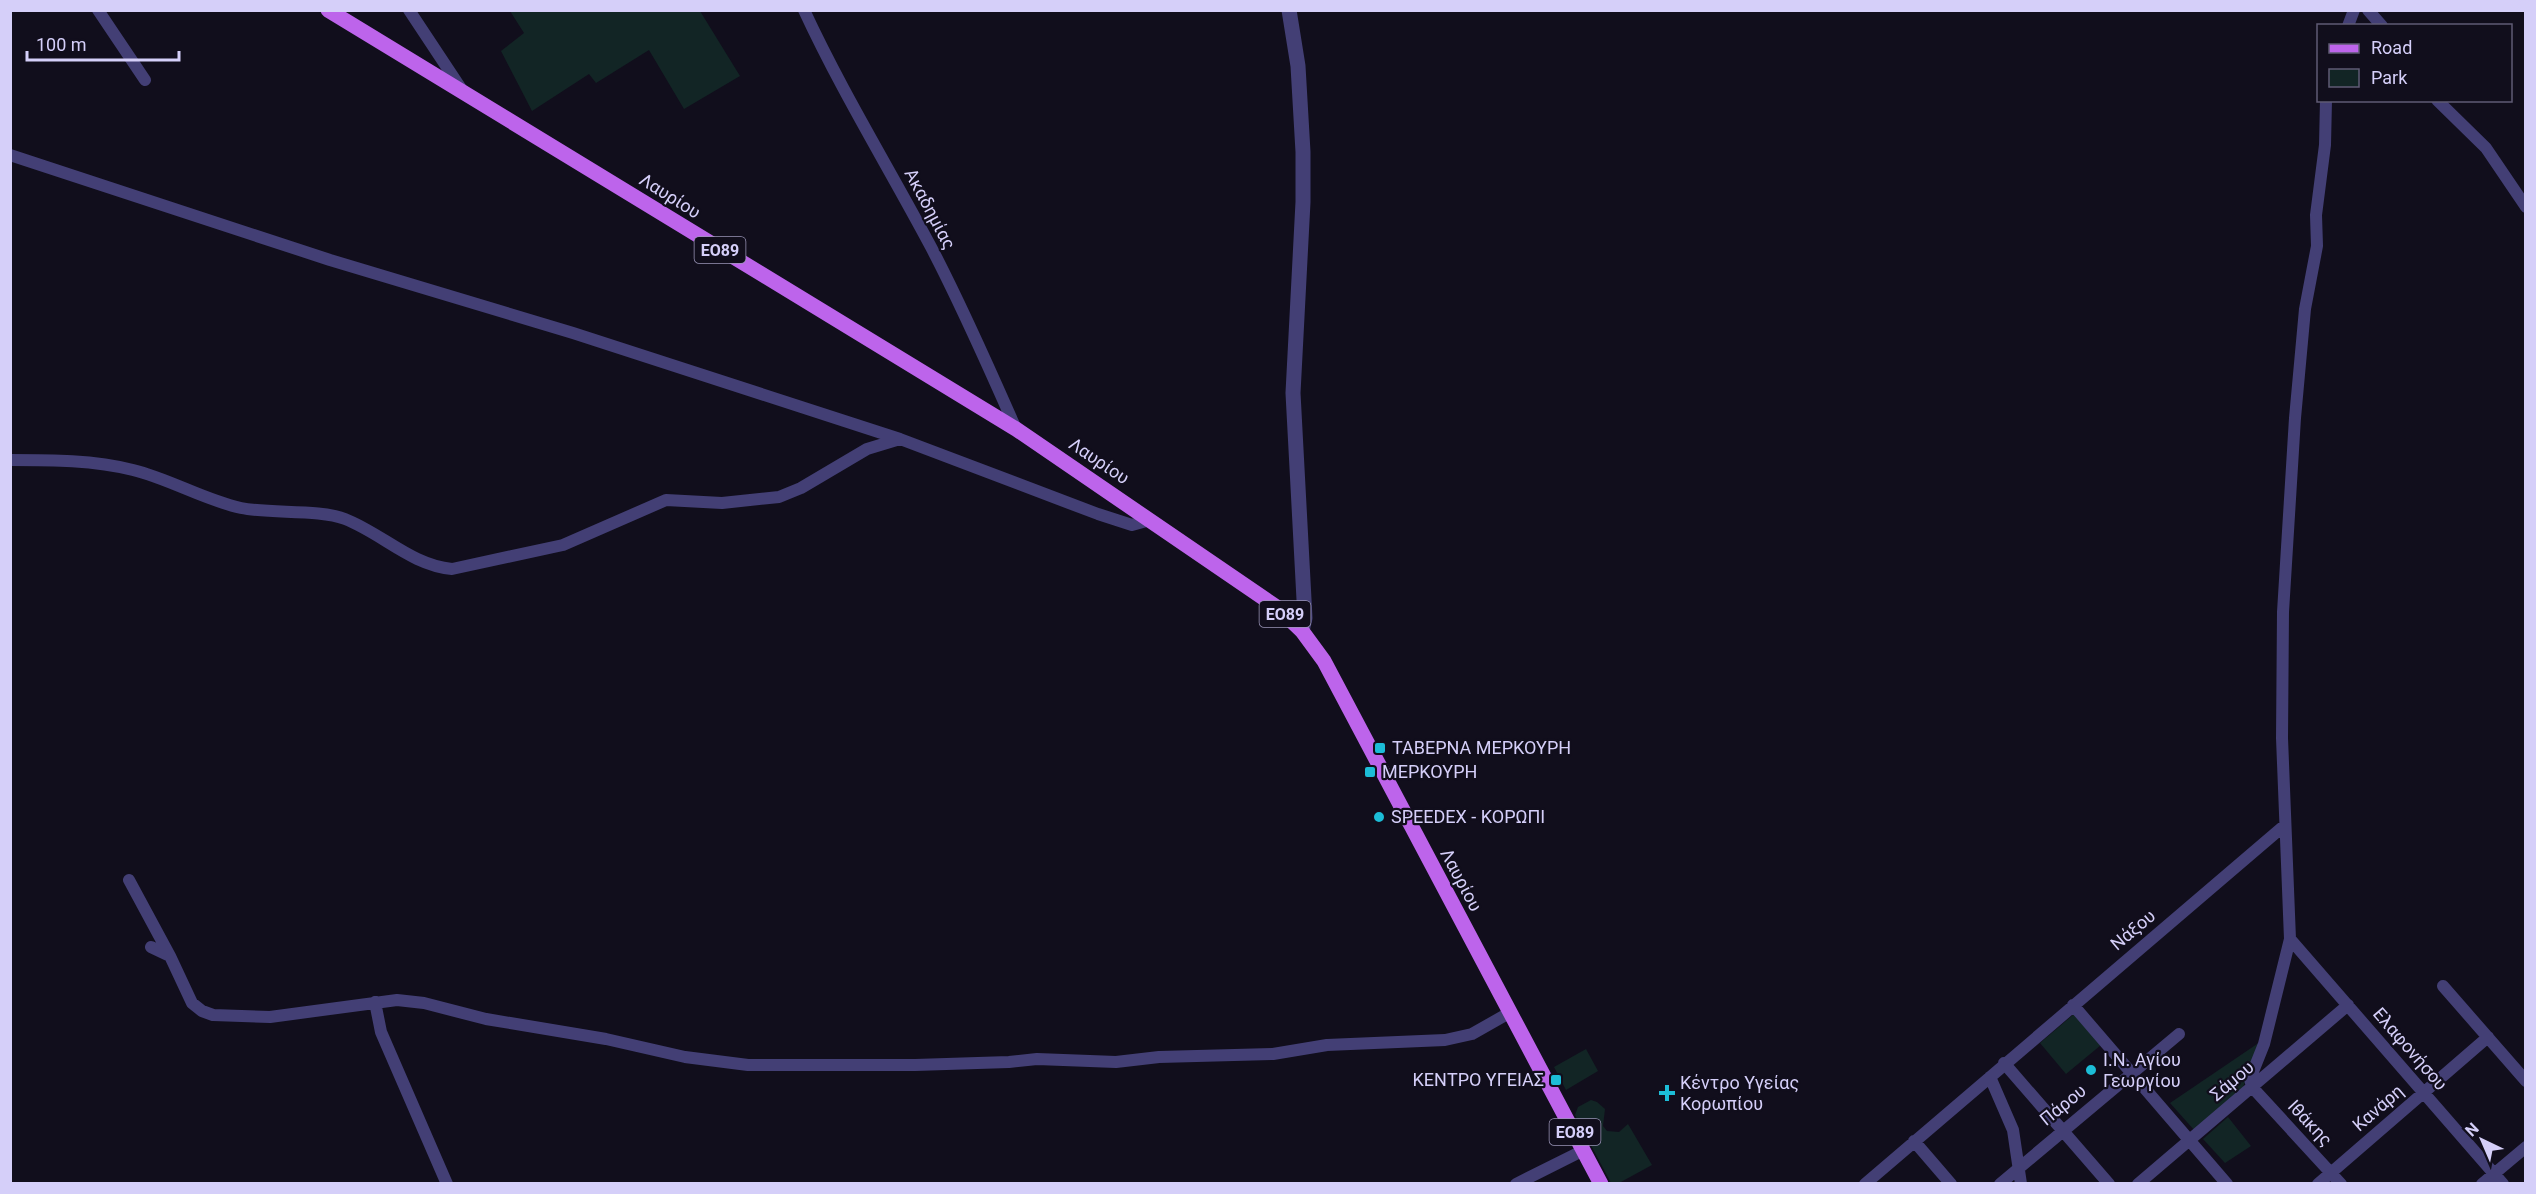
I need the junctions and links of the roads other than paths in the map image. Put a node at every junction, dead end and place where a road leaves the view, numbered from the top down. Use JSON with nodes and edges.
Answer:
{"nodes":[{"id":1,"x":98,"y":10,"type":"edge"},
{"id":2,"x":328,"y":10,"type":"edge"},
{"id":3,"x":409,"y":10,"type":"edge"},
{"id":4,"x":804,"y":10,"type":"edge"},
{"id":5,"x":1289,"y":10,"type":"edge"},
{"id":6,"x":2368,"y":10,"type":"edge"},
{"id":7,"x":2380,"y":24,"type":"edge"},
{"id":8,"x":145,"y":80,"type":"dead end"},
{"id":9,"x":462,"y":91,"type":"junction"},
{"id":10,"x":2326,"y":102,"type":"edge"},
{"id":11,"x":2439,"y":102,"type":"edge"},
{"id":12,"x":10,"y":155,"type":"edge"},
{"id":13,"x":2526,"y":207,"type":"edge"},
{"id":14,"x":1016,"y":429,"type":"junction"},
{"id":15,"x":900,"y":440,"type":"junction"},
{"id":16,"x":10,"y":460,"type":"edge"},
{"id":17,"x":1150,"y":519,"type":"junction"},
{"id":18,"x":1302,"y":631,"type":"junction"},
{"id":19,"x":2285,"y":825,"type":"junction"},
{"id":20,"x":129,"y":880,"type":"dead end"},
{"id":21,"x":2290,"y":939,"type":"junction"},
{"id":22,"x":151,"y":947,"type":"dead end"},
{"id":23,"x":170,"y":956,"type":"junction"},
{"id":24,"x":2443,"y":986,"type":"dead end"},
{"id":25,"x":375,"y":1002,"type":"junction"},
{"id":26,"x":2073,"y":1005,"type":"junction"},
{"id":27,"x":2348,"y":1005,"type":"junction"},
{"id":28,"x":1509,"y":1013,"type":"junction"},
{"id":29,"x":2179,"y":1034,"type":"dead end"},
{"id":30,"x":2488,"y":1037,"type":"junction"},
{"id":31,"x":2004,"y":1063,"type":"junction"},
{"id":32,"x":2132,"y":1072,"type":"junction"},
{"id":33,"x":1990,"y":1077,"type":"junction"},
{"id":34,"x":2526,"y":1081,"type":"edge"},
{"id":35,"x":2252,"y":1087,"type":"junction"},
{"id":36,"x":2424,"y":1092,"type":"junction"},
{"id":37,"x":2063,"y":1130,"type":"junction"},
{"id":38,"x":2190,"y":1140,"type":"junction"},
{"id":39,"x":1914,"y":1141,"type":"junction"},
{"id":40,"x":2526,"y":1147,"type":"edge"},
{"id":41,"x":1584,"y":1150,"type":"junction"},
{"id":42,"x":2019,"y":1166,"type":"junction"},
{"id":43,"x":2331,"y":1173,"type":"junction"},
{"id":44,"x":2494,"y":1174,"type":"junction"},
{"id":45,"x":447,"y":1184,"type":"edge"},
{"id":46,"x":1516,"y":1184,"type":"edge"},
{"id":47,"x":1601,"y":1184,"type":"edge"},
{"id":48,"x":1865,"y":1184,"type":"edge"},
{"id":49,"x":1951,"y":1184,"type":"edge"},
{"id":50,"x":2000,"y":1184,"type":"edge"},
{"id":51,"x":2021,"y":1184,"type":"edge"},
{"id":52,"x":2109,"y":1184,"type":"edge"},
{"id":53,"x":2138,"y":1184,"type":"edge"},
{"id":54,"x":2227,"y":1184,"type":"edge"},
{"id":55,"x":2318,"y":1184,"type":"edge"},
{"id":56,"x":2341,"y":1184,"type":"edge"},
{"id":57,"x":2482,"y":1184,"type":"edge"},
{"id":58,"x":2503,"y":1184,"type":"edge"}],
"edges":[{"from":1,"to":8,"type":"street"},
{"from":2,"to":9,"type":"main road","name":"Λαυρίου","number":"ΕΟ89"},
{"from":3,"to":9,"type":"street"},
{"from":4,"to":14,"type":"street","name":"Ακαδημίας"},
{"from":5,"to":18,"type":"street"},
{"from":6,"to":7,"type":"street"},
{"from":9,"to":14,"type":"main road","name":"Λαυρίου","number":"ΕΟ89"},
{"from":10,"to":19,"type":"street"},
{"from":11,"to":13,"type":"street"},
{"from":12,"to":15,"type":"street"},
{"from":14,"to":17,"type":"main road","name":"Λαυρίου","number":"ΕΟ89"},
{"from":15,"to":16,"type":"street"},
{"from":15,"to":17,"type":"street"},
{"from":17,"to":18,"type":"main road","name":"Λαυρίου","number":"ΕΟ89"},
{"from":18,"to":28,"type":"main road","name":"Λαυρίου","number":"ΕΟ89"},
{"from":19,"to":21,"type":"street"},
{"from":19,"to":26,"type":"street","name":"Νάξου"},
{"from":20,"to":23,"type":"street"},
{"from":21,"to":27,"type":"street","name":"Ελαφονήσου"},
{"from":21,"to":35,"type":"street"},
{"from":22,"to":23,"type":"street"},
{"from":23,"to":25,"type":"street"},
{"from":24,"to":30,"type":"street"},
{"from":25,"to":28,"type":"street"},
{"from":25,"to":45,"type":"street"},
{"from":26,"to":31,"type":"street","name":"Νάξου"},
{"from":26,"to":32,"type":"street"},
{"from":27,"to":35,"type":"street","name":"Σάμου"},
{"from":27,"to":36,"type":"street","name":"Ελαφονήσου"},
{"from":28,"to":41,"type":"main road","name":"Λαυρίου","number":"ΕΟ89"},
{"from":29,"to":32,"type":"street","name":"Πάρου"},
{"from":30,"to":34,"type":"street"},
{"from":30,"to":36,"type":"street","name":"Κανάρη"},
{"from":31,"to":33,"type":"street","name":"Νάξου"},
{"from":31,"to":37,"type":"street"},
{"from":32,"to":37,"type":"street","name":"Πάρου"},
{"from":32,"to":38,"type":"street"},
{"from":33,"to":39,"type":"street","name":"Νάξου"},
{"from":33,"to":42,"type":"street"},
{"from":35,"to":38,"type":"street","name":"Σάμου"},
{"from":35,"to":43,"type":"street","name":"Ιθάκης"},
{"from":36,"to":43,"type":"street","name":"Κανάρη"},
{"from":36,"to":44,"type":"street","name":"Ελαφονήσου"},
{"from":37,"to":42,"type":"street","name":"Πάρου"},
{"from":37,"to":52,"type":"street"},
{"from":38,"to":53,"type":"street","name":"Σάμου"},
{"from":38,"to":54,"type":"street"},
{"from":39,"to":48,"type":"street","name":"Νάξου"},
{"from":39,"to":49,"type":"street"},
{"from":40,"to":44,"type":"street"},
{"from":41,"to":46,"type":"street"},
{"from":41,"to":47,"type":"main road","name":"Λαυρίου","number":"ΕΟ89"},
{"from":42,"to":50,"type":"street","name":"Πάρου"},
{"from":42,"to":51,"type":"street"},
{"from":43,"to":55,"type":"street","name":"Κανάρη"},
{"from":43,"to":56,"type":"street","name":"Ιθάκης"},
{"from":44,"to":57,"type":"street"},
{"from":44,"to":58,"type":"street","name":"Ελαφονήσου"}]}
